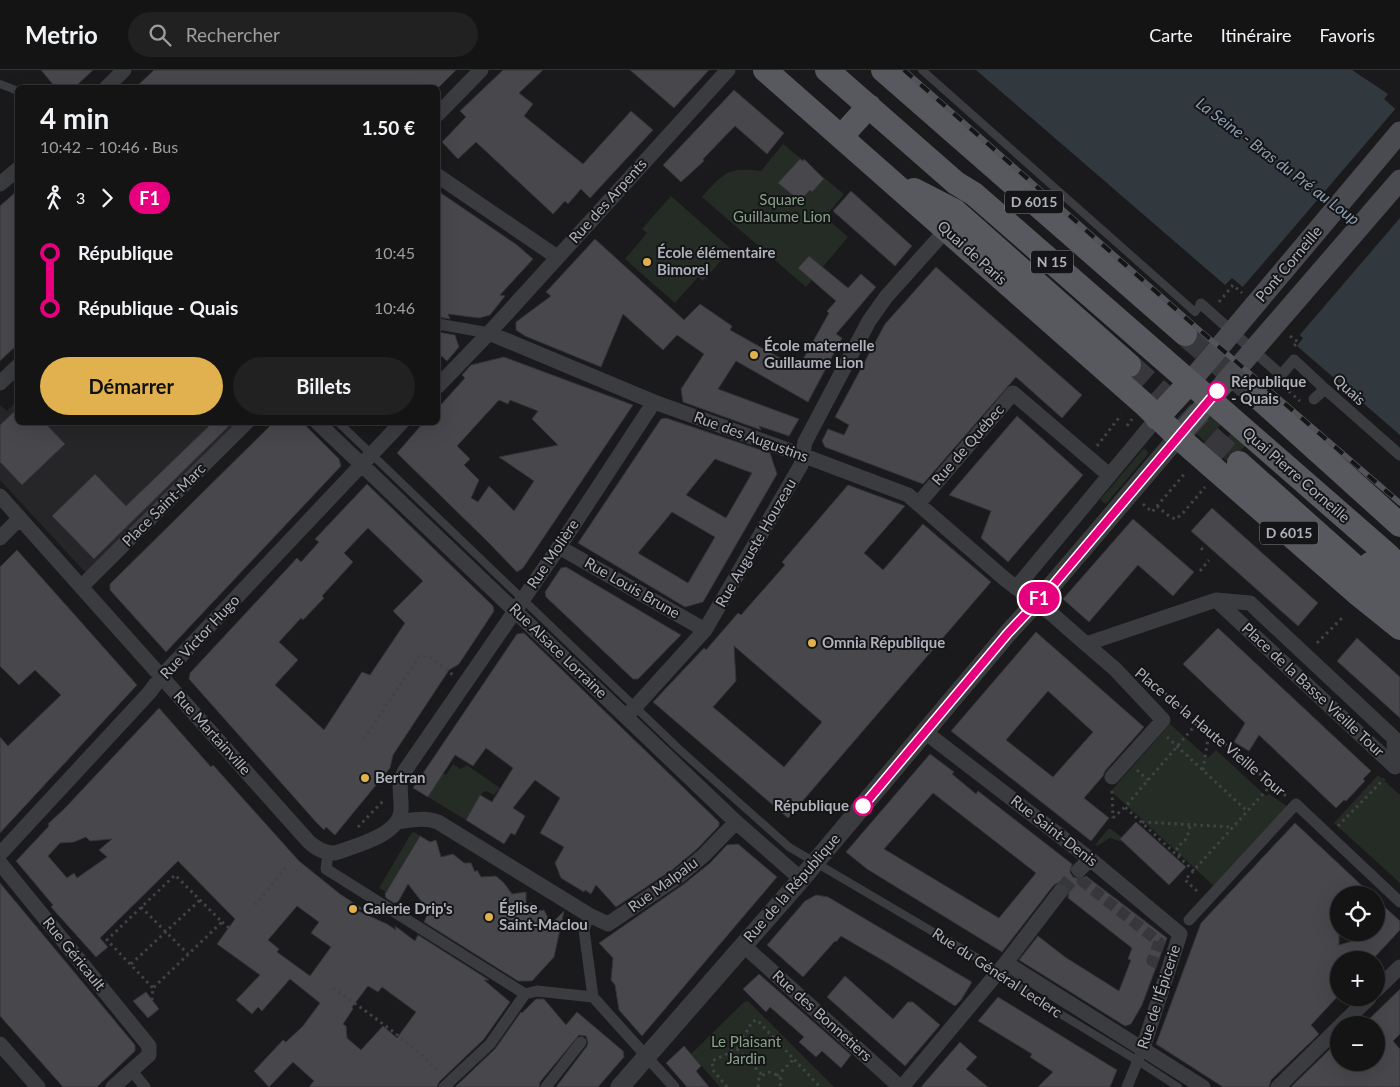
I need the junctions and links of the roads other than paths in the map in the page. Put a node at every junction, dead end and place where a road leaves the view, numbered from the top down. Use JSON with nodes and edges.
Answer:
{"nodes":[{"id":1,"x":481,"y":70,"type":"edge"},
{"id":2,"x":728,"y":70,"type":"edge"},
{"id":3,"x":765,"y":70,"type":"edge"},
{"id":4,"x":827,"y":70,"type":"edge"},
{"id":5,"x":883,"y":70,"type":"edge"},
{"id":6,"x":922,"y":70,"type":"edge"},
{"id":7,"x":122,"y":71,"type":"edge"},
{"id":8,"x":0,"y":84,"type":"edge"},
{"id":9,"x":109,"y":85,"type":"edge"},
{"id":10,"x":15,"y":90,"type":"edge"},
{"id":11,"x":869,"y":106,"type":"junction"},
{"id":12,"x":440,"y":112,"type":"edge"},
{"id":13,"x":1400,"y":132,"type":"edge"},
{"id":14,"x":841,"y":137,"type":"junction"},
{"id":15,"x":15,"y":172,"type":"edge"},
{"id":16,"x":886,"y":176,"type":"junction"},
{"id":17,"x":440,"y":177,"type":"edge"},
{"id":18,"x":1400,"y":180,"type":"edge"},
{"id":19,"x":956,"y":183,"type":"junction"},
{"id":20,"x":0,"y":184,"type":"edge"},
{"id":21,"x":946,"y":230,"type":"junction"},
{"id":22,"x":557,"y":257,"type":"junction"},
{"id":23,"x":1201,"y":304,"type":"joint"},
{"id":24,"x":440,"y":324,"type":"edge"},
{"id":25,"x":489,"y":333,"type":"junction"},
{"id":26,"x":1185,"y":334,"type":"tunnel mouth"},
{"id":27,"x":15,"y":369,"type":"edge"},
{"id":28,"x":1194,"y":378,"type":"junction"},
{"id":29,"x":0,"y":383,"type":"edge"},
{"id":30,"x":440,"y":384,"type":"edge"},
{"id":31,"x":1219,"y":389,"type":"junction"},
{"id":32,"x":1325,"y":389,"type":"junction"},
{"id":33,"x":1258,"y":397,"type":"tunnel mouth"},
{"id":34,"x":1314,"y":399,"type":"dead end"},
{"id":35,"x":654,"y":402,"type":"junction"},
{"id":36,"x":1157,"y":418,"type":"junction"},
{"id":37,"x":244,"y":425,"type":"edge"},
{"id":38,"x":321,"y":425,"type":"edge"},
{"id":39,"x":340,"y":425,"type":"edge"},
{"id":40,"x":399,"y":425,"type":"edge"},
{"id":41,"x":1178,"y":437,"type":"junction"},
{"id":42,"x":802,"y":455,"type":"junction"},
{"id":43,"x":1400,"y":455,"type":"edge"},
{"id":44,"x":366,"y":460,"type":"junction"},
{"id":45,"x":1109,"y":475,"type":"junction"},
{"id":46,"x":0,"y":496,"type":"edge"},
{"id":47,"x":918,"y":504,"type":"junction"},
{"id":48,"x":20,"y":518,"type":"junction"},
{"id":49,"x":1400,"y":525,"type":"edge"},
{"id":50,"x":0,"y":538,"type":"edge"},
{"id":51,"x":558,"y":547,"type":"junction"},
{"id":52,"x":1400,"y":568,"type":"edge"},
{"id":53,"x":82,"y":587,"type":"junction"},
{"id":54,"x":1016,"y":588,"type":"junction"},
{"id":55,"x":1400,"y":588,"type":"edge"},
{"id":56,"x":1216,"y":600,"type":"junction"},
{"id":57,"x":1035,"y":602,"type":"junction"},
{"id":58,"x":519,"y":604,"type":"junction"},
{"id":59,"x":1400,"y":616,"type":"edge"},
{"id":60,"x":1400,"y":628,"type":"edge"},
{"id":61,"x":705,"y":630,"type":"junction"},
{"id":62,"x":1091,"y":642,"type":"junction"},
{"id":63,"x":161,"y":677,"type":"junction"},
{"id":64,"x":631,"y":712,"type":"junction"},
{"id":65,"x":925,"y":732,"type":"junction"},
{"id":66,"x":1397,"y":770,"type":"edge"},
{"id":67,"x":1112,"y":777,"type":"road end"},
{"id":68,"x":397,"y":822,"type":"junction"},
{"id":69,"x":736,"y":822,"type":"junction"},
{"id":70,"x":332,"y":853,"type":"junction"},
{"id":71,"x":0,"y":854,"type":"edge"},
{"id":72,"x":1090,"y":859,"type":"junction"},
{"id":73,"x":0,"y":863,"type":"edge"},
{"id":74,"x":814,"y":863,"type":"junction"},
{"id":75,"x":1079,"y":870,"type":"tunnel mouth"},
{"id":76,"x":801,"y":879,"type":"junction"},
{"id":77,"x":1060,"y":892,"type":"tunnel mouth"},
{"id":78,"x":1400,"y":902,"type":"edge"},
{"id":79,"x":589,"y":915,"type":"junction"},
{"id":80,"x":1189,"y":920,"type":"dead end"},
{"id":81,"x":1180,"y":934,"type":"joint"},
{"id":82,"x":743,"y":945,"type":"junction"},
{"id":83,"x":1002,"y":967,"type":"junction"},
{"id":84,"x":1400,"y":967,"type":"edge"},
{"id":85,"x":1385,"y":981,"type":"edge"},
{"id":86,"x":531,"y":993,"type":"junction"},
{"id":87,"x":593,"y":997,"type":"junction"},
{"id":88,"x":1361,"y":1006,"type":"edge"},
{"id":89,"x":1350,"y":1016,"type":"edge"},
{"id":90,"x":1330,"y":1036,"type":"edge"},
{"id":91,"x":581,"y":1042,"type":"dead end"},
{"id":92,"x":0,"y":1044,"type":"edge"},
{"id":93,"x":1140,"y":1054,"type":"junction"},
{"id":94,"x":646,"y":1057,"type":"junction"},
{"id":95,"x":131,"y":1070,"type":"junction"},
{"id":96,"x":447,"y":1085,"type":"edge"},
{"id":97,"x":38,"y":1087,"type":"edge"},
{"id":98,"x":112,"y":1087,"type":"edge"},
{"id":99,"x":145,"y":1087,"type":"edge"},
{"id":100,"x":546,"y":1087,"type":"edge"},
{"id":101,"x":620,"y":1087,"type":"edge"},
{"id":102,"x":674,"y":1087,"type":"edge"},
{"id":103,"x":901,"y":1087,"type":"edge"},
{"id":104,"x":1127,"y":1087,"type":"edge"},
{"id":105,"x":1178,"y":1087,"type":"edge"},
{"id":106,"x":1203,"y":1087,"type":"edge"},
{"id":107,"x":1278,"y":1087,"type":"edge"}],
"edges":[{"from":1,"to":12,"type":"street"},
{"from":2,"to":22,"type":"street","name":"Rue des Arpents"},
{"from":3,"to":14,"type":"main road","name":"Quai de Paris","number":"D 6015"},
{"from":4,"to":11,"type":"main road","number":"D 6015"},
{"from":5,"to":26,"type":"main road","number":"D 6015"},
{"from":6,"to":23,"type":"lane"},
{"from":7,"to":9,"type":"street"},
{"from":8,"to":10,"type":"lane"},
{"from":11,"to":14,"type":"main road"},
{"from":11,"to":19,"type":"main road","number":"D 6015"},
{"from":13,"to":28,"type":"main road","name":"Pont Corneille"},
{"from":14,"to":16,"type":"main road","name":"Quai de Paris","number":"D 6015"},
{"from":15,"to":20,"type":"street"},
{"from":16,"to":19,"type":"main road","number":"D 6015"},
{"from":16,"to":21,"type":"main road","name":"Quai de Paris","number":"D 6015"},
{"from":17,"to":22,"type":"street"},
{"from":18,"to":31,"type":"main road","name":"Pont Corneille"},
{"from":19,"to":28,"type":"main road","number":"N 15"},
{"from":21,"to":36,"type":"main road","name":"Quai de Paris","number":"D 6015"},
{"from":21,"to":42,"type":"street","name":"Rue Auguste Houzeau"},
{"from":22,"to":25,"type":"street","name":"Rue des Arpents"},
{"from":23,"to":32,"type":"street","name":"Quais"},
{"from":24,"to":25,"type":"street","name":"Rue des Augustins"},
{"from":25,"to":30,"type":"street"},
{"from":25,"to":35,"type":"street","name":"Rue des Augustins"},
{"from":27,"to":29,"type":"street"},
{"from":28,"to":31,"type":"main road","name":"Quai Pierre Corneille","number":"N 15"},
{"from":28,"to":36,"type":"main road"},
{"from":31,"to":41,"type":"main road","name":"Pont Corneille"},
{"from":31,"to":52,"type":"main road","name":"Quai Pierre Corneille"},
{"from":32,"to":34,"type":"street"},
{"from":32,"to":43,"type":"street","name":"Quais"},
{"from":33,"to":49,"type":"main road"},
{"from":35,"to":42,"type":"street","name":"Rue des Augustins"},
{"from":35,"to":51,"type":"street","name":"Rue Molière"},
{"from":36,"to":41,"type":"main road","name":"Quai de Paris","number":"D 6015"},
{"from":36,"to":45,"type":"street"},
{"from":37,"to":53,"type":"street","name":"Place Saint-Marc"},
{"from":38,"to":44,"type":"street","name":"Rue Alsace Lorraine"},
{"from":39,"to":44,"type":"lane","name":"Rue Alsace Lorraine"},
{"from":40,"to":44,"type":"street","name":"Rue Victor Hugo"},
{"from":41,"to":57,"type":"street","name":"Rue de la République"},
{"from":41,"to":60,"type":"main road","number":"D 6015"},
{"from":42,"to":47,"type":"street","name":"Rue des Augustins"},
{"from":42,"to":61,"type":"street","name":"Rue Auguste Houzeau"},
{"from":44,"to":58,"type":"street","name":"Rue Alsace Lorraine"},
{"from":44,"to":63,"type":"street","name":"Rue Victor Hugo"},
{"from":45,"to":47,"type":"street","name":"Rue de Québec"},
{"from":45,"to":54,"type":"street"},
{"from":46,"to":48,"type":"street","name":"Rue Martainville"},
{"from":47,"to":54,"type":"street","name":"Rue des Augustins"},
{"from":48,"to":50,"type":"street"},
{"from":48,"to":53,"type":"street","name":"Rue Martainville"},
{"from":51,"to":58,"type":"street","name":"Rue Molière"},
{"from":51,"to":61,"type":"street","name":"Rue Louis Brune"},
{"from":53,"to":63,"type":"street","name":"Rue Martainville"},
{"from":54,"to":57,"type":"street","name":"Rue des Augustins"},
{"from":55,"to":59,"type":"main road","number":"D 6015"},
{"from":56,"to":62,"type":"street","name":"Place de la Basse Vieille Tour"},
{"from":56,"to":66,"type":"street","name":"Place de la Basse Vieille Tour"},
{"from":56,"to":66,"type":"street","name":"Place de la Basse Vieille Tour"},
{"from":57,"to":62,"type":"street","name":"Place de la Haute Vieille Tour"},
{"from":57,"to":65,"type":"street","name":"Rue de la République"},
{"from":58,"to":64,"type":"street","name":"Rue Alsace Lorraine"},
{"from":58,"to":68,"type":"street","name":"Rue Molière"},
{"from":61,"to":64,"type":"street","name":"Rue Auguste Houzeau"},
{"from":62,"to":67,"type":"street","name":"Place de la Haute Vieille Tour"},
{"from":63,"to":70,"type":"street","name":"Rue Martainville"},
{"from":63,"to":71,"type":"street","name":"Rue Victor Hugo"},
{"from":64,"to":69,"type":"street","name":"Rue Alsace Lorraine"},
{"from":64,"to":74,"type":"lane","name":"Rue Alsace Lorraine"},
{"from":65,"to":72,"type":"street","name":"Rue Saint-Denis"},
{"from":65,"to":74,"type":"street","name":"Rue de la République"},
{"from":68,"to":70,"type":"street"},
{"from":68,"to":79,"type":"street"},
{"from":69,"to":76,"type":"street","name":"Rue Alsace Lorraine"},
{"from":69,"to":79,"type":"street","name":"Rue Malpalu"},
{"from":70,"to":86,"type":"street"},
{"from":72,"to":75,"type":"street"},
{"from":72,"to":81,"type":"street","name":"Rue Saint-Denis"},
{"from":73,"to":95,"type":"street","name":"Rue Géricault"},
{"from":74,"to":76,"type":"street","name":"Rue de la République"},
{"from":74,"to":83,"type":"lane","name":"Rue du Général Leclerc"},
{"from":76,"to":82,"type":"street","name":"Rue de la République"},
{"from":77,"to":83,"type":"street"},
{"from":78,"to":80,"type":"street","name":"Place de la Haute Vieille Tour"},
{"from":79,"to":87,"type":"street"},
{"from":81,"to":93,"type":"street","name":"Rue de l'Épicerie"},
{"from":82,"to":94,"type":"street","name":"Rue de la République"},
{"from":82,"to":103,"type":"street","name":"Rue des Bonnetiers"},
{"from":83,"to":93,"type":"street","name":"Rue du Général Leclerc"},
{"from":83,"to":103,"type":"street"},
{"from":84,"to":85,"type":"street"},
{"from":86,"to":87,"type":"street"},
{"from":86,"to":96,"type":"street"},
{"from":87,"to":94,"type":"street"},
{"from":88,"to":89,"type":"street"},
{"from":90,"to":107,"type":"street"},
{"from":91,"to":100,"type":"street"},
{"from":92,"to":97,"type":"street"},
{"from":93,"to":104,"type":"street"},
{"from":93,"to":105,"type":"lane","name":"Rue du Général Leclerc"},
{"from":93,"to":106,"type":"street","name":"Rue du Général Leclerc"},
{"from":94,"to":101,"type":"street","name":"Rue de la République"},
{"from":94,"to":102,"type":"street"},
{"from":95,"to":98,"type":"street"},
{"from":95,"to":99,"type":"street"}]}
